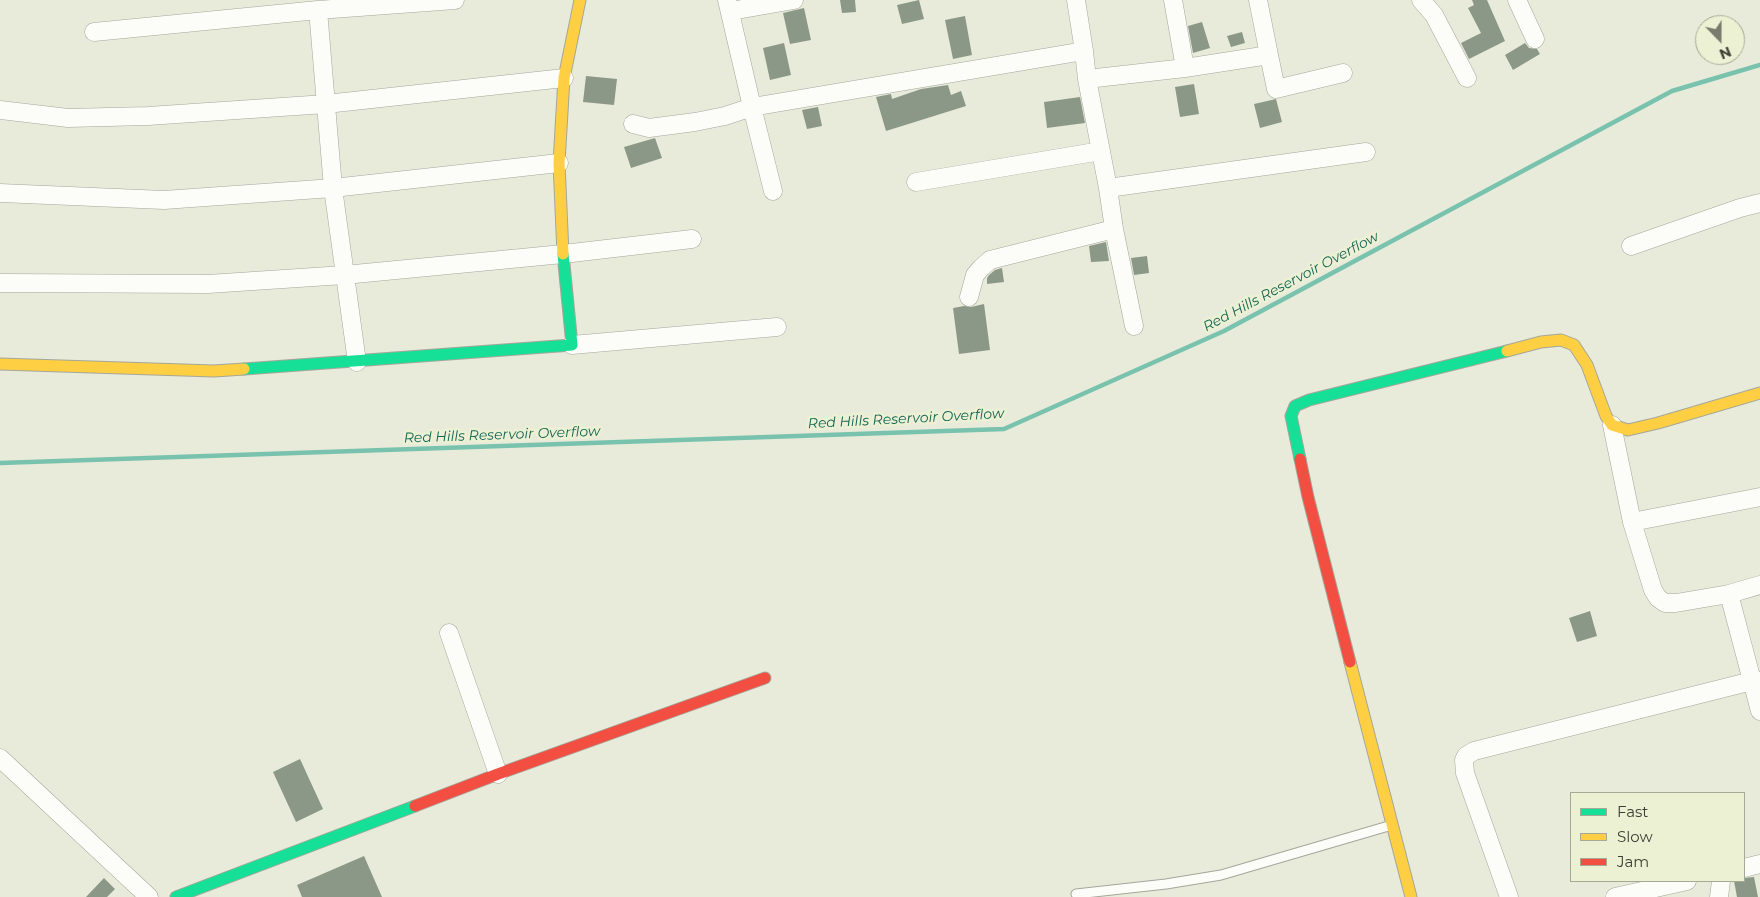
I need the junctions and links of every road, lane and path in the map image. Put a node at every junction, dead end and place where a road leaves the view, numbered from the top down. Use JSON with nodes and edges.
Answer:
{"nodes":[{"id":1,"x":455,"y":0,"type":"edge"},
{"id":2,"x":580,"y":0,"type":"edge"},
{"id":3,"x":794,"y":0,"type":"edge"},
{"id":4,"x":1076,"y":0,"type":"edge"},
{"id":5,"x":1173,"y":0,"type":"edge"},
{"id":6,"x":1258,"y":0,"type":"edge"},
{"id":7,"x":1421,"y":0,"type":"edge"},
{"id":8,"x":1517,"y":0,"type":"edge"},
{"id":9,"x":729,"y":5,"type":"edge"},
{"id":10,"x":318,"y":10,"type":"junction"},
{"id":11,"x":94,"y":32,"type":"dead end"},
{"id":12,"x":1535,"y":38,"type":"dead end"},
{"id":13,"x":1084,"y":51,"type":"junction"},
{"id":14,"x":1269,"y":55,"type":"junction"},
{"id":15,"x":1185,"y":68,"type":"junction"},
{"id":16,"x":1343,"y":73,"type":"dead end"},
{"id":17,"x":564,"y":78,"type":"junction"},
{"id":18,"x":1467,"y":78,"type":"dead end"},
{"id":19,"x":1087,"y":79,"type":"junction"},
{"id":20,"x":326,"y":104,"type":"junction"},
{"id":21,"x":752,"y":107,"type":"junction"},
{"id":22,"x":0,"y":110,"type":"edge"},
{"id":23,"x":632,"y":124,"type":"dead end"},
{"id":24,"x":1101,"y":151,"type":"junction"},
{"id":25,"x":1366,"y":152,"type":"dead end"},
{"id":26,"x":559,"y":163,"type":"junction"},
{"id":27,"x":916,"y":182,"type":"dead end"},
{"id":28,"x":333,"y":188,"type":"junction"},
{"id":29,"x":1108,"y":188,"type":"junction"},
{"id":30,"x":773,"y":191,"type":"dead end"},
{"id":31,"x":0,"y":193,"type":"edge"},
{"id":32,"x":1760,"y":203,"type":"edge"},
{"id":33,"x":1114,"y":229,"type":"junction"},
{"id":34,"x":692,"y":240,"type":"dead end"},
{"id":35,"x":1631,"y":246,"type":"dead end"},
{"id":36,"x":563,"y":254,"type":"junction"},
{"id":37,"x":344,"y":275,"type":"junction"},
{"id":38,"x":0,"y":283,"type":"edge"},
{"id":39,"x":969,"y":297,"type":"dead end"},
{"id":40,"x":1134,"y":326,"type":"dead end"},
{"id":41,"x":777,"y":327,"type":"dead end"},
{"id":42,"x":572,"y":345,"type":"junction"},
{"id":43,"x":357,"y":362,"type":"junction"},
{"id":44,"x":0,"y":364,"type":"edge"},
{"id":45,"x":1760,"y":393,"type":"edge"},
{"id":46,"x":1612,"y":425,"type":"junction"},
{"id":47,"x":1760,"y":498,"type":"edge"},
{"id":48,"x":1632,"y":522,"type":"junction"},
{"id":49,"x":1760,"y":585,"type":"edge"},
{"id":50,"x":1729,"y":594,"type":"junction"},
{"id":51,"x":449,"y":632,"type":"dead end"},
{"id":52,"x":765,"y":678,"type":"dead end"},
{"id":53,"x":1756,"y":681,"type":"edge"},
{"id":54,"x":1760,"y":710,"type":"edge"},
{"id":55,"x":0,"y":758,"type":"edge"},
{"id":56,"x":498,"y":774,"type":"junction"},
{"id":57,"x":1392,"y":825,"type":"junction"},
{"id":58,"x":1760,"y":864,"type":"edge"},
{"id":59,"x":1745,"y":868,"type":"edge"},
{"id":60,"x":1682,"y":882,"type":"edge"},
{"id":61,"x":1721,"y":882,"type":"edge"},
{"id":62,"x":1076,"y":894,"type":"dead end"},
{"id":63,"x":149,"y":897,"type":"edge"},
{"id":64,"x":176,"y":897,"type":"edge"},
{"id":65,"x":1411,"y":897,"type":"edge"},
{"id":66,"x":1509,"y":897,"type":"edge"},
{"id":67,"x":1615,"y":897,"type":"edge"},
{"id":68,"x":1719,"y":897,"type":"edge"}],
"edges":[{"from":1,"to":10,"type":"street"},
{"from":2,"to":17,"type":"street"},
{"from":3,"to":9,"type":"street"},
{"from":4,"to":13,"type":"street"},
{"from":5,"to":15,"type":"street"},
{"from":6,"to":14,"type":"street"},
{"from":7,"to":18,"type":"street"},
{"from":8,"to":12,"type":"street"},
{"from":9,"to":21,"type":"street"},
{"from":10,"to":11,"type":"street"},
{"from":10,"to":20,"type":"street"},
{"from":13,"to":19,"type":"street"},
{"from":13,"to":21,"type":"street"},
{"from":14,"to":15,"type":"street"},
{"from":14,"to":16,"type":"street"},
{"from":15,"to":19,"type":"street"},
{"from":17,"to":20,"type":"street"},
{"from":17,"to":26,"type":"street"},
{"from":19,"to":24,"type":"street"},
{"from":20,"to":22,"type":"street"},
{"from":20,"to":28,"type":"street"},
{"from":21,"to":23,"type":"street"},
{"from":21,"to":30,"type":"street"},
{"from":24,"to":27,"type":"street"},
{"from":24,"to":29,"type":"street"},
{"from":25,"to":29,"type":"street"},
{"from":26,"to":28,"type":"street"},
{"from":26,"to":36,"type":"street"},
{"from":28,"to":31,"type":"street"},
{"from":28,"to":37,"type":"street"},
{"from":29,"to":33,"type":"street"},
{"from":32,"to":35,"type":"street"},
{"from":33,"to":39,"type":"street"},
{"from":33,"to":40,"type":"street"},
{"from":34,"to":36,"type":"street"},
{"from":36,"to":37,"type":"street"},
{"from":36,"to":42,"type":"street"},
{"from":37,"to":38,"type":"street"},
{"from":37,"to":43,"type":"street"},
{"from":41,"to":42,"type":"street"},
{"from":42,"to":43,"type":"street"},
{"from":43,"to":44,"type":"street"},
{"from":45,"to":46,"type":"street"},
{"from":46,"to":48,"type":"street"},
{"from":46,"to":57,"type":"street"},
{"from":47,"to":48,"type":"street"},
{"from":48,"to":50,"type":"street"},
{"from":49,"to":50,"type":"street"},
{"from":50,"to":53,"type":"street"},
{"from":51,"to":56,"type":"street"},
{"from":52,"to":56,"type":"street"},
{"from":53,"to":54,"type":"street"},
{"from":53,"to":66,"type":"street"},
{"from":55,"to":63,"type":"street"},
{"from":56,"to":64,"type":"street"},
{"from":57,"to":62,"type":"lane"},
{"from":57,"to":65,"type":"street"},
{"from":58,"to":59,"type":"street"},
{"from":60,"to":67,"type":"street"},
{"from":61,"to":68,"type":"street"}]}
